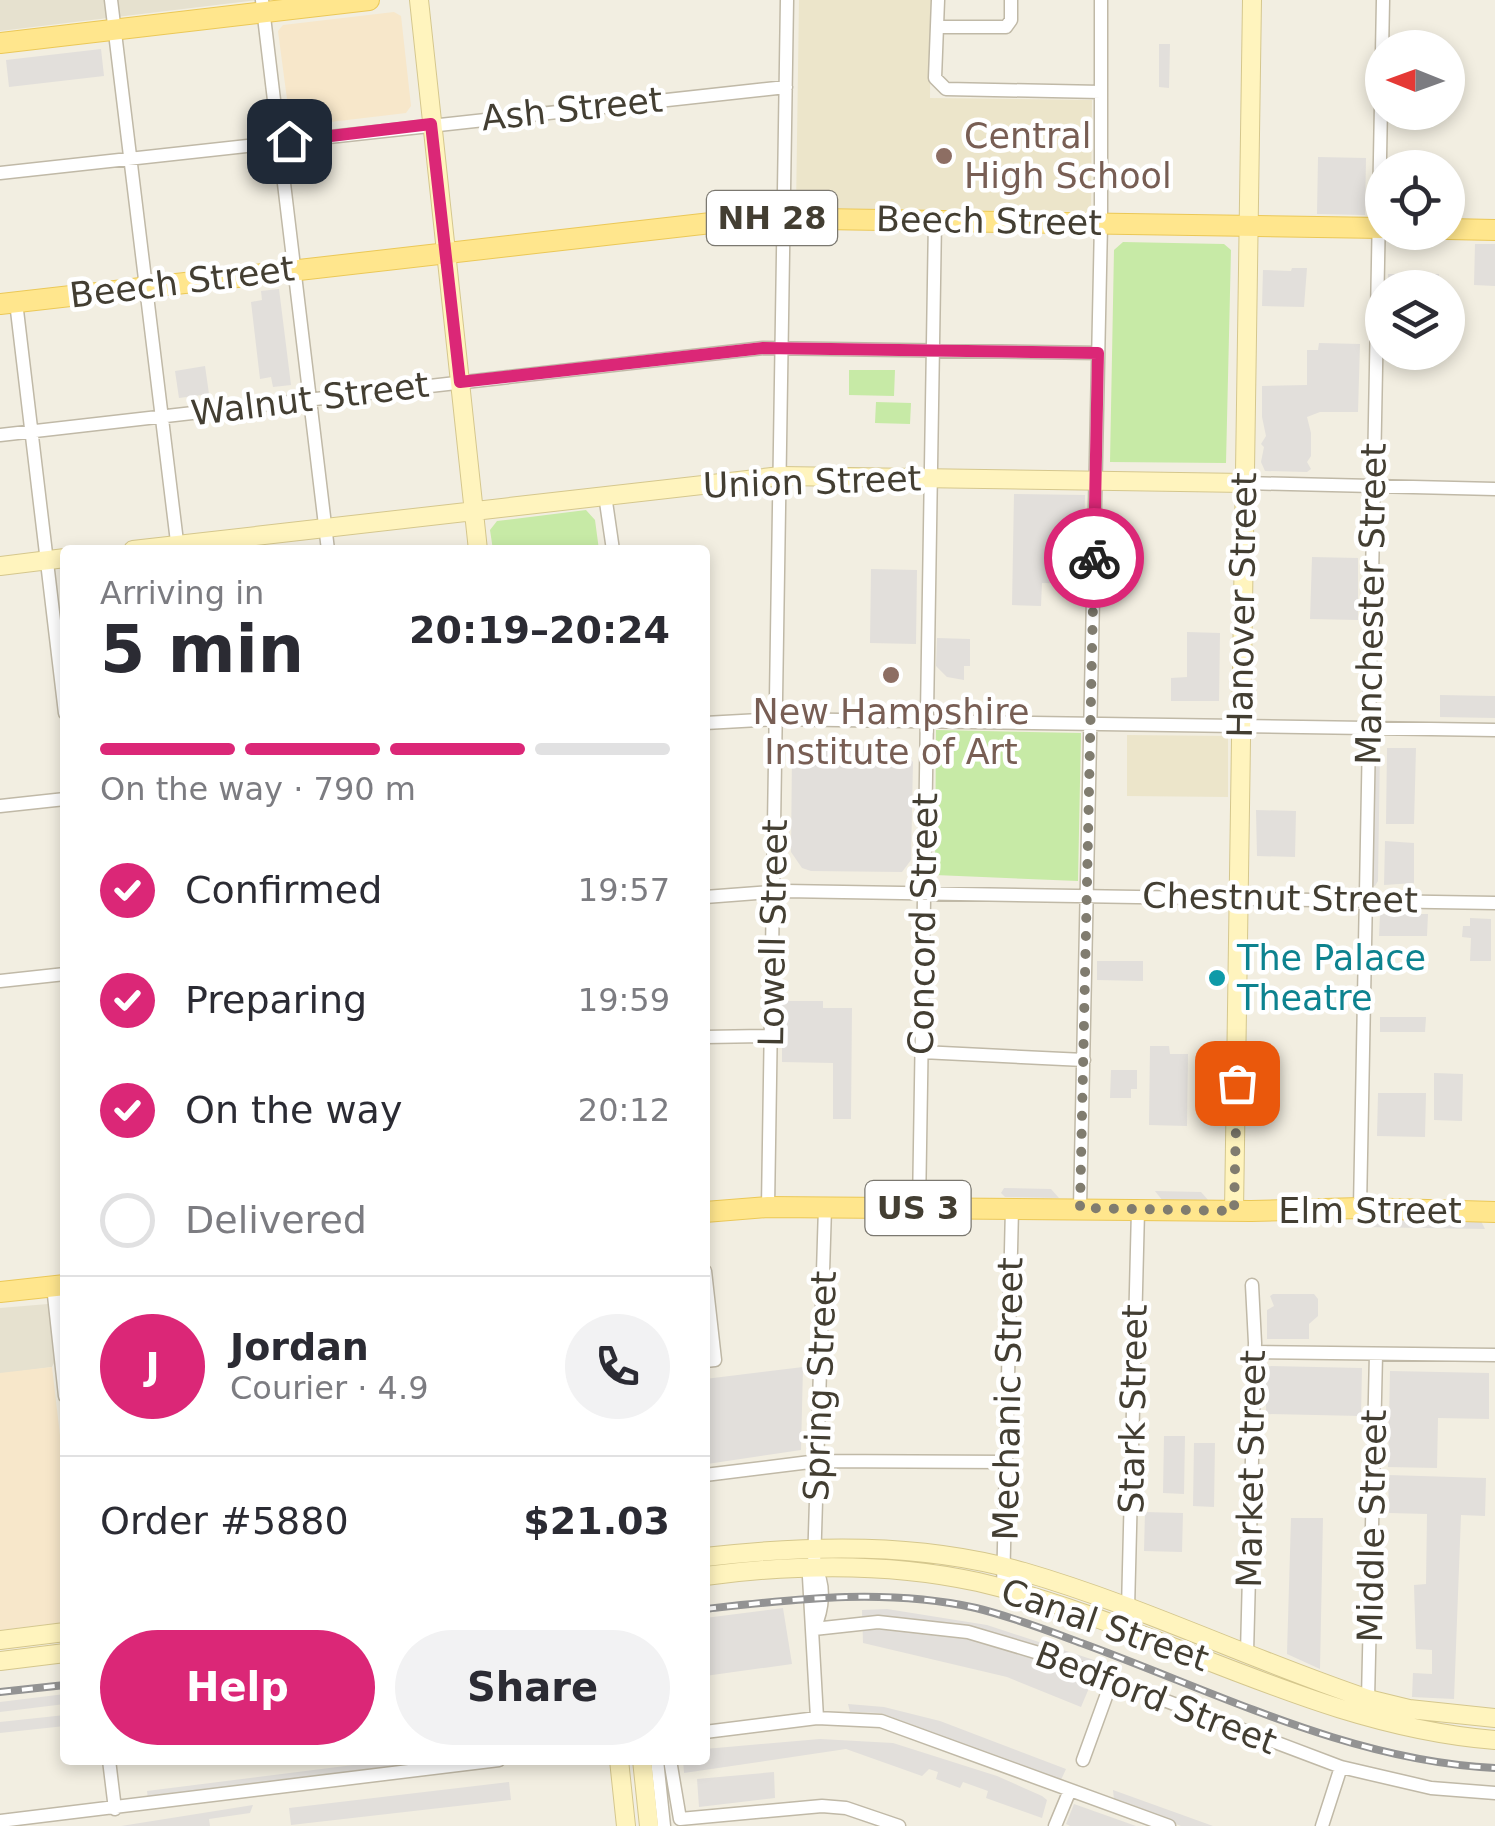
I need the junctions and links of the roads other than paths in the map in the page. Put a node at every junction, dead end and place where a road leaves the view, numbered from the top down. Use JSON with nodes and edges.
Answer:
{"nodes":[{"id":1,"x":110,"y":0,"type":"edge"},
{"id":2,"x":369,"y":0,"type":"edge"},
{"id":3,"x":420,"y":0,"type":"edge"},
{"id":4,"x":787,"y":0,"type":"edge"},
{"id":5,"x":938,"y":0,"type":"edge"},
{"id":6,"x":1011,"y":0,"type":"edge"},
{"id":7,"x":1102,"y":0,"type":"edge"},
{"id":8,"x":1252,"y":0,"type":"edge"},
{"id":9,"x":1383,"y":0,"type":"edge"},
{"id":10,"x":333,"y":2,"type":"edge"},
{"id":11,"x":263,"y":7,"type":"edge"},
{"id":12,"x":937,"y":27,"type":"junction"},
{"id":13,"x":114,"y":30,"type":"junction"},
{"id":14,"x":0,"y":43,"type":"edge"},
{"id":15,"x":786,"y":87,"type":"junction"},
{"id":16,"x":1101,"y":92,"type":"junction"},
{"id":17,"x":431,"y":124,"type":"junction"},
{"id":18,"x":279,"y":142,"type":"junction"},
{"id":19,"x":1381,"y":150,"type":"edge"},
{"id":20,"x":130,"y":159,"type":"junction"},
{"id":21,"x":0,"y":161,"type":"edge"},
{"id":22,"x":1,"y":173,"type":"edge"},
{"id":23,"x":784,"y":218,"type":"junction"},
{"id":24,"x":935,"y":220,"type":"junction"},
{"id":25,"x":1101,"y":223,"type":"junction"},
{"id":26,"x":1248,"y":226,"type":"junction"},
{"id":27,"x":1365,"y":228,"type":"edge"},
{"id":28,"x":1465,"y":229,"type":"edge"},
{"id":29,"x":1495,"y":230,"type":"edge"},
{"id":30,"x":1379,"y":250,"type":"edge"},
{"id":31,"x":444,"y":252,"type":"junction"},
{"id":32,"x":294,"y":268,"type":"junction"},
{"id":33,"x":145,"y":286,"type":"junction"},
{"id":34,"x":8,"y":303,"type":"edge"},
{"id":35,"x":781,"y":347,"type":"junction"},
{"id":36,"x":933,"y":349,"type":"junction"},
{"id":37,"x":1098,"y":353,"type":"junction"},
{"id":38,"x":460,"y":382,"type":"junction"},
{"id":39,"x":310,"y":399,"type":"junction"},
{"id":40,"x":162,"y":417,"type":"junction"},
{"id":41,"x":31,"y":432,"type":"junction"},
{"id":42,"x":0,"y":435,"type":"edge"},
{"id":43,"x":781,"y":476,"type":"junction"},
{"id":44,"x":930,"y":477,"type":"junction"},
{"id":45,"x":1096,"y":480,"type":"junction"},
{"id":46,"x":1245,"y":483,"type":"junction"},
{"id":47,"x":1374,"y":486,"type":"junction"},
{"id":48,"x":1495,"y":488,"type":"edge"},
{"id":49,"x":606,"y":496,"type":"junction"},
{"id":50,"x":474,"y":511,"type":"junction"},
{"id":51,"x":325,"y":528,"type":"junction"},
{"id":52,"x":177,"y":545,"type":"edge"},
{"id":53,"x":199,"y":545,"type":"edge"},
{"id":54,"x":327,"y":545,"type":"edge"},
{"id":55,"x":477,"y":545,"type":"edge"},
{"id":56,"x":612,"y":545,"type":"edge"},
{"id":57,"x":56,"y":559,"type":"edge"},
{"id":58,"x":0,"y":566,"type":"edge"},
{"id":59,"x":60,"y":627,"type":"edge"},
{"id":60,"x":776,"y":719,"type":"junction"},
{"id":61,"x":926,"y":722,"type":"junction"},
{"id":62,"x":710,"y":724,"type":"edge"},
{"id":63,"x":1090,"y":724,"type":"junction"},
{"id":64,"x":1241,"y":726,"type":"junction"},
{"id":65,"x":1368,"y":727,"type":"junction"},
{"id":66,"x":1495,"y":730,"type":"edge"},
{"id":67,"x":60,"y":799,"type":"edge"},
{"id":68,"x":0,"y":806,"type":"edge"},
{"id":69,"x":772,"y":890,"type":"junction"},
{"id":70,"x":925,"y":892,"type":"junction"},
{"id":71,"x":1087,"y":895,"type":"junction"},
{"id":72,"x":710,"y":896,"type":"edge"},
{"id":73,"x":1238,"y":898,"type":"junction"},
{"id":74,"x":1367,"y":900,"type":"junction"},
{"id":75,"x":1495,"y":903,"type":"edge"},
{"id":76,"x":60,"y":975,"type":"edge"},
{"id":77,"x":0,"y":981,"type":"edge"},
{"id":78,"x":771,"y":1036,"type":"junction"},
{"id":79,"x":710,"y":1037,"type":"edge"},
{"id":80,"x":922,"y":1052,"type":"junction"},
{"id":81,"x":1084,"y":1060,"type":"junction"},
{"id":82,"x":768,"y":1206,"type":"junction"},
{"id":83,"x":825,"y":1207,"type":"junction"},
{"id":84,"x":918,"y":1208,"type":"junction"},
{"id":85,"x":1012,"y":1208,"type":"junction"},
{"id":86,"x":1080,"y":1208,"type":"junction"},
{"id":87,"x":1360,"y":1208,"type":"junction"},
{"id":88,"x":1138,"y":1210,"type":"junction"},
{"id":89,"x":1234,"y":1211,"type":"junction"},
{"id":90,"x":710,"y":1212,"type":"edge"},
{"id":91,"x":1495,"y":1212,"type":"edge"},
{"id":92,"x":1252,"y":1285,"type":"dead end"},
{"id":93,"x":59,"y":1286,"type":"edge"},
{"id":94,"x":0,"y":1291,"type":"edge"},
{"id":95,"x":710,"y":1316,"type":"edge"},
{"id":96,"x":1254,"y":1352,"type":"junction"},
{"id":97,"x":1376,"y":1354,"type":"junction"},
{"id":98,"x":1495,"y":1355,"type":"edge"},
{"id":99,"x":710,"y":1361,"type":"edge"},
{"id":100,"x":818,"y":1461,"type":"junction"},
{"id":101,"x":1006,"y":1462,"type":"junction"},
{"id":102,"x":710,"y":1474,"type":"edge"},
{"id":103,"x":814,"y":1556,"type":"junction"},
{"id":104,"x":710,"y":1558,"type":"edge"},
{"id":105,"x":1004,"y":1567,"type":"junction"},
{"id":106,"x":710,"y":1575,"type":"edge"},
{"id":107,"x":1003,"y":1590,"type":"junction"},
{"id":108,"x":1128,"y":1609,"type":"junction"},
{"id":109,"x":814,"y":1629,"type":"junction"},
{"id":110,"x":60,"y":1633,"type":"edge"},
{"id":111,"x":0,"y":1640,"type":"edge"},
{"id":112,"x":1247,"y":1653,"type":"junction"},
{"id":113,"x":60,"y":1654,"type":"edge"},
{"id":114,"x":0,"y":1660,"type":"edge"},
{"id":115,"x":1112,"y":1680,"type":"junction"},
{"id":116,"x":1368,"y":1699,"type":"junction"},
{"id":117,"x":817,"y":1718,"type":"junction"},
{"id":118,"x":1495,"y":1718,"type":"edge"},
{"id":119,"x":710,"y":1731,"type":"edge"},
{"id":120,"x":1495,"y":1740,"type":"edge"},
{"id":121,"x":1083,"y":1760,"type":"dead end"},
{"id":122,"x":110,"y":1765,"type":"edge"},
{"id":123,"x":460,"y":1765,"type":"edge"},
{"id":124,"x":620,"y":1765,"type":"edge"},
{"id":125,"x":643,"y":1765,"type":"edge"},
{"id":126,"x":658,"y":1765,"type":"edge"},
{"id":127,"x":671,"y":1765,"type":"edge"},
{"id":128,"x":1341,"y":1767,"type":"junction"},
{"id":129,"x":1070,"y":1790,"type":"junction"},
{"id":130,"x":1495,"y":1794,"type":"edge"},
{"id":131,"x":115,"y":1809,"type":"junction"},
{"id":132,"x":0,"y":1821,"type":"edge"},
{"id":133,"x":626,"y":1826,"type":"edge"},
{"id":134,"x":649,"y":1826,"type":"edge"},
{"id":135,"x":664,"y":1826,"type":"edge"},
{"id":136,"x":899,"y":1826,"type":"edge"},
{"id":137,"x":1055,"y":1826,"type":"edge"},
{"id":138,"x":1169,"y":1826,"type":"edge"},
{"id":139,"x":1322,"y":1826,"type":"edge"}],
"edges":[{"from":1,"to":13,"type":"street"},
{"from":2,"to":10,"type":"main road"},
{"from":3,"to":17,"type":"street"},
{"from":4,"to":15,"type":"street","name":"Lowell Street"},
{"from":5,"to":12,"type":"street"},
{"from":6,"to":12,"type":"street"},
{"from":7,"to":16,"type":"street"},
{"from":8,"to":26,"type":"street","name":"Hanover Street"},
{"from":9,"to":19,"type":"street","name":"Manchester Street"},
{"from":10,"to":11,"type":"main road"},
{"from":11,"to":13,"type":"main road"},
{"from":11,"to":18,"type":"street"},
{"from":12,"to":16,"type":"street"},
{"from":13,"to":14,"type":"main road"},
{"from":13,"to":20,"type":"street"},
{"from":15,"to":17,"type":"street","name":"Ash Street"},
{"from":15,"to":23,"type":"street","name":"Lowell Street"},
{"from":16,"to":25,"type":"street"},
{"from":17,"to":18,"type":"street","name":"Ash Street"},
{"from":17,"to":31,"type":"street"},
{"from":18,"to":20,"type":"street","name":"Ash Street"},
{"from":18,"to":32,"type":"street"},
{"from":20,"to":22,"type":"street","name":"Ash Street"},
{"from":20,"to":33,"type":"street"},
{"from":21,"to":22,"type":"street"},
{"from":23,"to":24,"type":"main road","name":"Beech Street","number":"NH 28"},
{"from":23,"to":31,"type":"main road","name":"Beech Street","number":"NH 28"},
{"from":23,"to":35,"type":"street","name":"Lowell Street"},
{"from":24,"to":25,"type":"main road","name":"Beech Street","number":"NH 28"},
{"from":24,"to":36,"type":"street","name":"Concord Street"},
{"from":25,"to":26,"type":"main road","name":"Beech Street","number":"NH 28"},
{"from":25,"to":37,"type":"street"},
{"from":26,"to":27,"type":"main road","name":"Beech Street","number":"NH 28"},
{"from":26,"to":46,"type":"street","name":"Hanover Street"},
{"from":28,"to":29,"type":"main road"},
{"from":30,"to":47,"type":"street","name":"Manchester Street"},
{"from":31,"to":32,"type":"main road","name":"Beech Street","number":"NH 28"},
{"from":31,"to":38,"type":"street"},
{"from":32,"to":33,"type":"main road","name":"Beech Street","number":"NH 28"},
{"from":32,"to":39,"type":"street"},
{"from":33,"to":34,"type":"main road","name":"Beech Street","number":"NH 28"},
{"from":33,"to":40,"type":"street"},
{"from":34,"to":41,"type":"street"},
{"from":35,"to":36,"type":"street","name":"Walnut Street"},
{"from":35,"to":38,"type":"street","name":"Walnut Street"},
{"from":35,"to":43,"type":"street","name":"Lowell Street"},
{"from":36,"to":37,"type":"street","name":"Walnut Street"},
{"from":36,"to":44,"type":"street","name":"Concord Street"},
{"from":37,"to":45,"type":"street"},
{"from":38,"to":39,"type":"street","name":"Walnut Street"},
{"from":38,"to":50,"type":"street"},
{"from":39,"to":40,"type":"street","name":"Walnut Street"},
{"from":39,"to":51,"type":"street"},
{"from":40,"to":41,"type":"street","name":"Walnut Street"},
{"from":40,"to":52,"type":"street"},
{"from":41,"to":42,"type":"street","name":"Walnut Street"},
{"from":41,"to":57,"type":"street"},
{"from":43,"to":44,"type":"street","name":"Union Street"},
{"from":43,"to":49,"type":"street","name":"Union Street"},
{"from":43,"to":60,"type":"street","name":"Lowell Street"},
{"from":44,"to":45,"type":"street","name":"Union Street"},
{"from":44,"to":61,"type":"street","name":"Concord Street"},
{"from":45,"to":46,"type":"street","name":"Union Street"},
{"from":45,"to":63,"type":"street"},
{"from":46,"to":47,"type":"street","name":"Union Street"},
{"from":46,"to":64,"type":"street","name":"Hanover Street"},
{"from":47,"to":48,"type":"street","name":"Union Street"},
{"from":47,"to":65,"type":"street","name":"Manchester Street"},
{"from":49,"to":50,"type":"street","name":"Union Street"},
{"from":49,"to":56,"type":"street"},
{"from":50,"to":51,"type":"street","name":"Union Street"},
{"from":50,"to":55,"type":"street"},
{"from":51,"to":53,"type":"street","name":"Union Street"},
{"from":51,"to":54,"type":"street"},
{"from":57,"to":58,"type":"street"},
{"from":57,"to":59,"type":"street"},
{"from":60,"to":61,"type":"street"},
{"from":60,"to":62,"type":"street"},
{"from":60,"to":69,"type":"street","name":"Lowell Street"},
{"from":61,"to":63,"type":"street"},
{"from":61,"to":70,"type":"street","name":"Concord Street"},
{"from":63,"to":64,"type":"street"},
{"from":63,"to":71,"type":"street"},
{"from":64,"to":65,"type":"street"},
{"from":64,"to":73,"type":"street","name":"Hanover Street"},
{"from":65,"to":66,"type":"street"},
{"from":65,"to":74,"type":"street","name":"Manchester Street"},
{"from":67,"to":68,"type":"street"},
{"from":69,"to":70,"type":"street","name":"Chestnut Street"},
{"from":69,"to":72,"type":"street","name":"Chestnut Street"},
{"from":69,"to":78,"type":"street","name":"Lowell Street"},
{"from":70,"to":71,"type":"street","name":"Chestnut Street"},
{"from":70,"to":80,"type":"street","name":"Concord Street"},
{"from":71,"to":73,"type":"street","name":"Chestnut Street"},
{"from":71,"to":81,"type":"street"},
{"from":73,"to":74,"type":"street","name":"Chestnut Street"},
{"from":73,"to":89,"type":"street","name":"Hanover Street"},
{"from":74,"to":75,"type":"street","name":"Chestnut Street"},
{"from":74,"to":87,"type":"street","name":"Manchester Street"},
{"from":76,"to":77,"type":"street"},
{"from":78,"to":79,"type":"street"},
{"from":78,"to":82,"type":"street","name":"Lowell Street"},
{"from":80,"to":81,"type":"street"},
{"from":80,"to":84,"type":"street","name":"Concord Street"},
{"from":81,"to":86,"type":"street"},
{"from":82,"to":83,"type":"main road","name":"Elm Street","number":"US 3"},
{"from":82,"to":90,"type":"main road","name":"Elm Street","number":"US 3"},
{"from":83,"to":84,"type":"main road","name":"Elm Street","number":"US 3"},
{"from":83,"to":100,"type":"street","name":"Spring Street"},
{"from":84,"to":85,"type":"main road","name":"Elm Street","number":"US 3"},
{"from":85,"to":86,"type":"main road","name":"Elm Street","number":"US 3"},
{"from":85,"to":101,"type":"street","name":"Mechanic Street"},
{"from":86,"to":88,"type":"main road","name":"Elm Street","number":"US 3"},
{"from":87,"to":89,"type":"main road","name":"Elm Street","number":"US 3"},
{"from":87,"to":91,"type":"main road","name":"Elm Street","number":"US 3"},
{"from":88,"to":89,"type":"main road","name":"Elm Street","number":"US 3"},
{"from":88,"to":108,"type":"street","name":"Stark Street"},
{"from":92,"to":96,"type":"street","name":"Market Street"},
{"from":93,"to":94,"type":"main road"},
{"from":95,"to":99,"type":"street"},
{"from":96,"to":97,"type":"street"},
{"from":96,"to":112,"type":"street","name":"Market Street"},
{"from":97,"to":98,"type":"street"},
{"from":97,"to":116,"type":"street","name":"Middle Street"},
{"from":100,"to":101,"type":"street"},
{"from":100,"to":102,"type":"street"},
{"from":100,"to":103,"type":"street","name":"Spring Street"},
{"from":101,"to":105,"type":"street","name":"Mechanic Street"},
{"from":103,"to":104,"type":"street","name":"Canal Street"},
{"from":103,"to":105,"type":"street","name":"Canal Street"},
{"from":103,"to":106,"type":"street","name":"Canal Street"},
{"from":103,"to":107,"type":"street","name":"Canal Street"},
{"from":103,"to":109,"type":"street","name":"Spring Street"},
{"from":105,"to":107,"type":"street","name":"Mechanic Street"},
{"from":105,"to":108,"type":"street","name":"Canal Street"},
{"from":107,"to":120,"type":"street","name":"Canal Street"},
{"from":108,"to":112,"type":"street","name":"Canal Street"},
{"from":109,"to":115,"type":"street","name":"Bedford Street"},
{"from":109,"to":117,"type":"street","name":"Spring Street"},
{"from":110,"to":111,"type":"street"},
{"from":112,"to":116,"type":"street","name":"Canal Street"},
{"from":113,"to":114,"type":"street"},
{"from":115,"to":121,"type":"street"},
{"from":115,"to":128,"type":"street","name":"Bedford Street"},
{"from":116,"to":118,"type":"street","name":"Canal Street"},
{"from":117,"to":119,"type":"street"},
{"from":117,"to":129,"type":"street"},
{"from":122,"to":131,"type":"street"},
{"from":123,"to":131,"type":"street"},
{"from":124,"to":133,"type":"street"},
{"from":125,"to":134,"type":"street"},
{"from":126,"to":135,"type":"street"},
{"from":127,"to":136,"type":"street"},
{"from":128,"to":130,"type":"street","name":"Bedford Street"},
{"from":128,"to":139,"type":"street"},
{"from":129,"to":137,"type":"street"},
{"from":129,"to":138,"type":"street"},
{"from":131,"to":132,"type":"street"}]}
